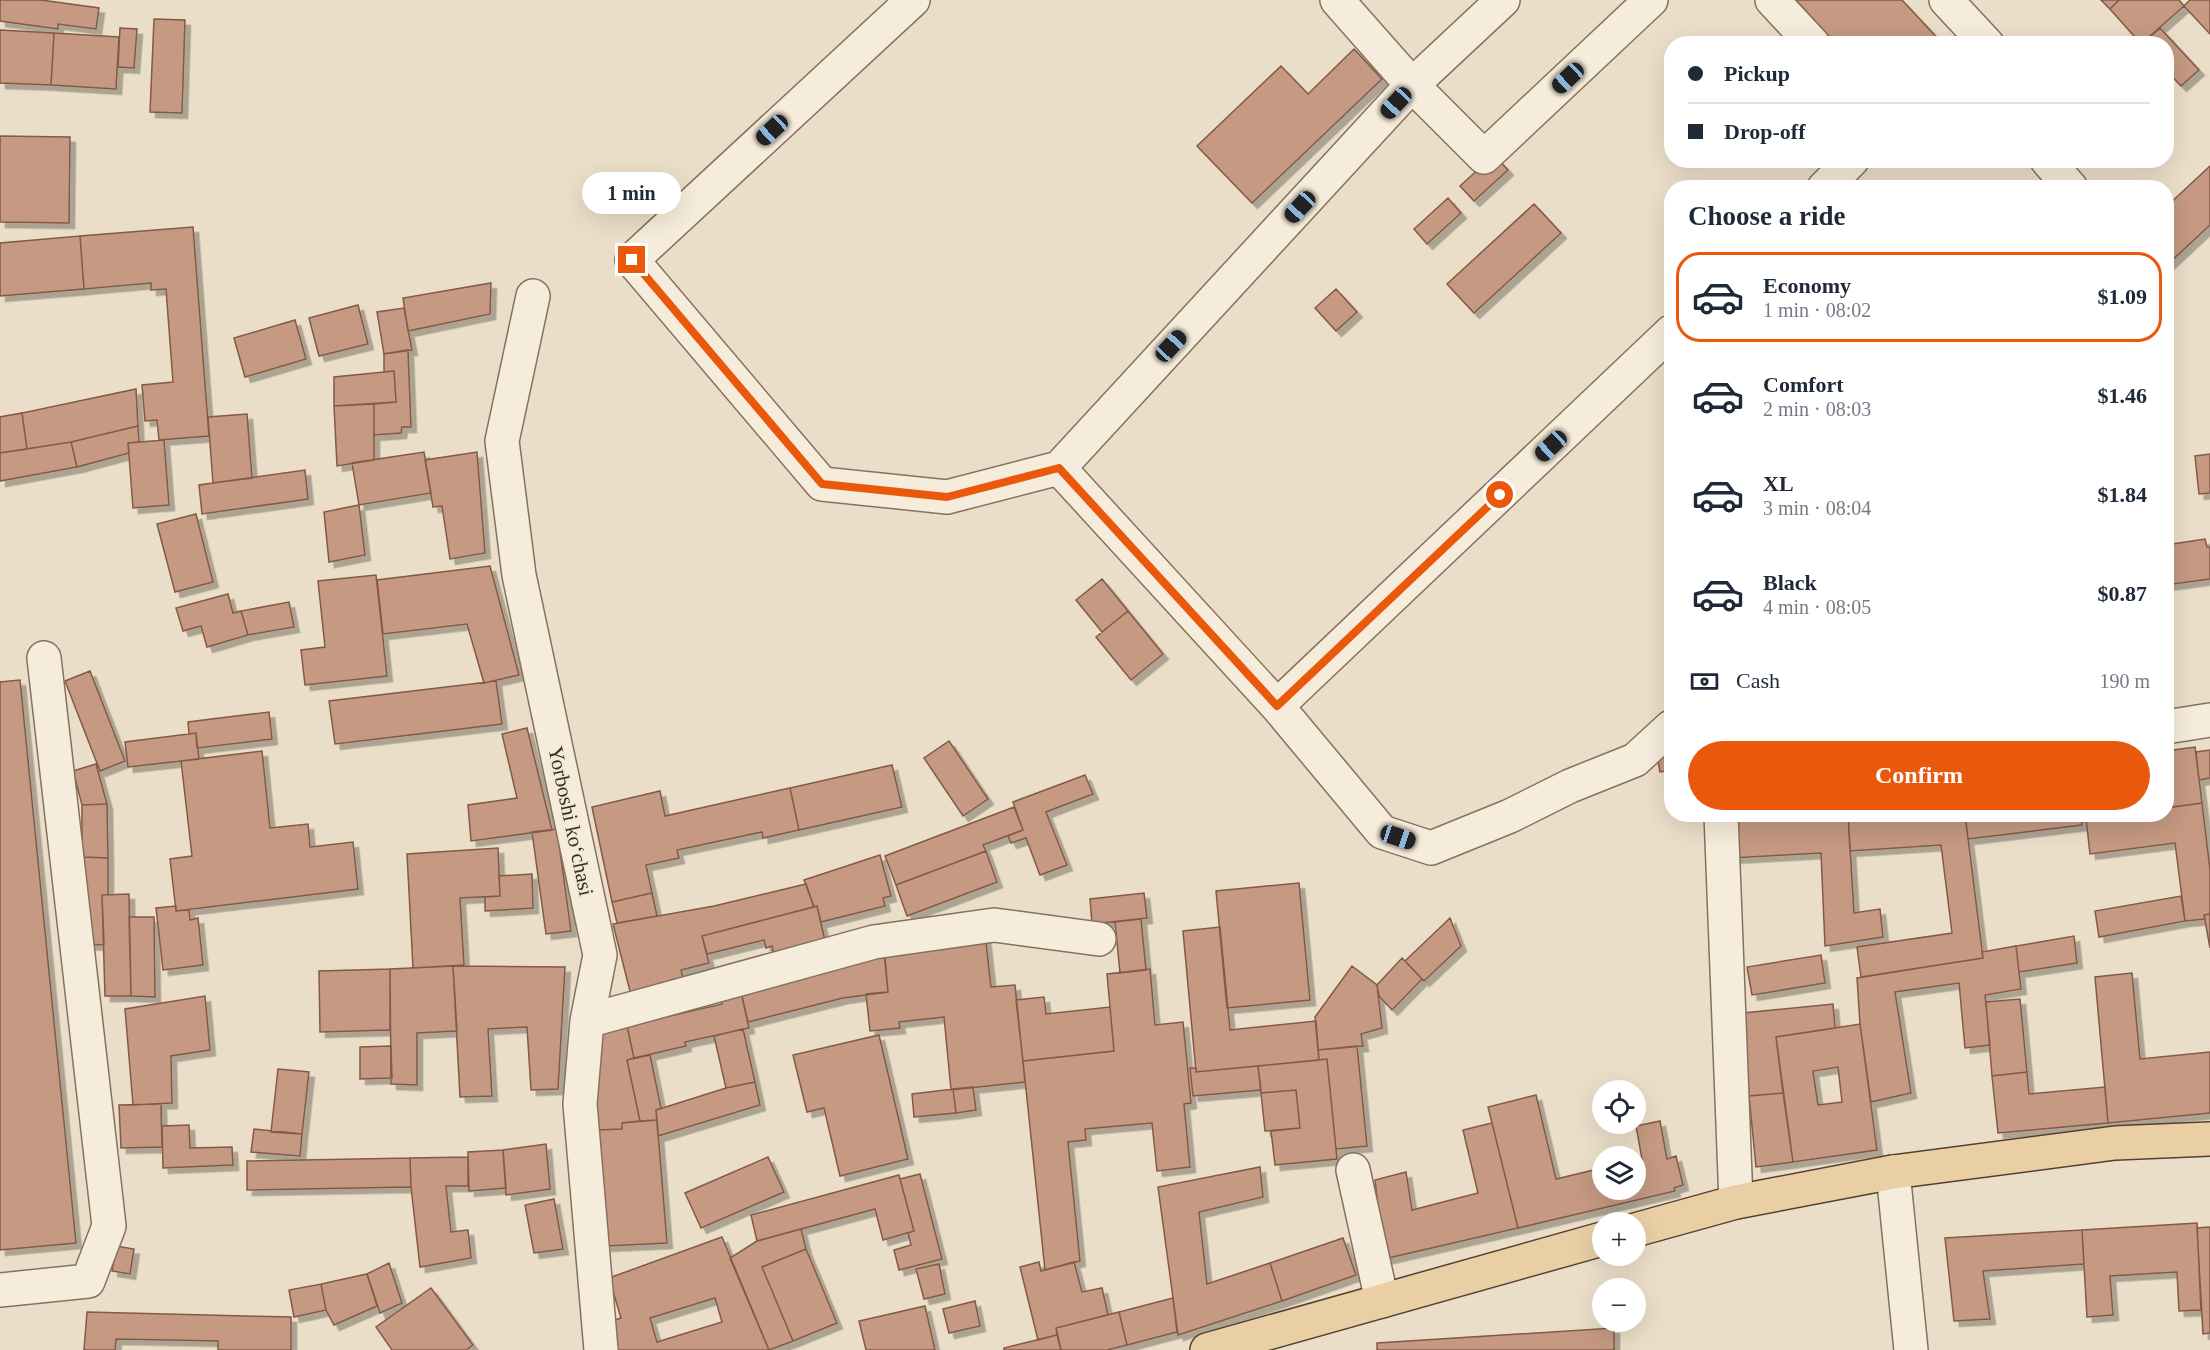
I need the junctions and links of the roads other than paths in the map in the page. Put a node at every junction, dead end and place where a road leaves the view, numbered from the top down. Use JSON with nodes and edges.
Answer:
{"nodes":[{"id":1,"x":913,"y":0,"type":"edge"},
{"id":2,"x":1337,"y":0,"type":"edge"},
{"id":3,"x":1503,"y":0,"type":"edge"},
{"id":4,"x":1651,"y":0,"type":"edge"},
{"id":5,"x":1772,"y":0,"type":"edge"},
{"id":6,"x":1946,"y":0,"type":"edge"},
{"id":7,"x":1805,"y":36,"type":"edge"},
{"id":8,"x":1980,"y":36,"type":"edge"},
{"id":9,"x":1412,"y":85,"type":"junction"},
{"id":10,"x":1844,"y":168,"type":"edge"},
{"id":11,"x":2054,"y":168,"type":"edge"},
{"id":12,"x":1832,"y":180,"type":"edge"},
{"id":13,"x":2064,"y":180,"type":"edge"},
{"id":14,"x":532,"y":296,"type":"dead end"},
{"id":15,"x":1664,"y":339,"type":"edge"},
{"id":16,"x":1059,"y":468,"type":"junction"},
{"id":17,"x":44,"y":658,"type":"dead end"},
{"id":18,"x":1277,"y":706,"type":"junction"},
{"id":19,"x":2210,"y":720,"type":"edge"},
{"id":20,"x":2174,"y":726,"type":"edge"},
{"id":21,"x":1664,"y":733,"type":"edge"},
{"id":22,"x":1720,"y":822,"type":"edge"},
{"id":23,"x":1100,"y":939,"type":"dead end"},
{"id":24,"x":587,"y":1021,"type":"junction"},
{"id":25,"x":2210,"y":1139,"type":"edge"},
{"id":26,"x":1353,"y":1170,"type":"dead end"},
{"id":27,"x":1893,"y":1172,"type":"junction"},
{"id":28,"x":1736,"y":1202,"type":"junction"},
{"id":29,"x":1646,"y":1227,"type":"edge"},
{"id":30,"x":1592,"y":1242,"type":"edge"},
{"id":31,"x":0,"y":1290,"type":"edge"},
{"id":32,"x":1382,"y":1301,"type":"junction"},
{"id":33,"x":601,"y":1350,"type":"edge"},
{"id":34,"x":1207,"y":1350,"type":"edge"},
{"id":35,"x":1911,"y":1350,"type":"edge"}],
"edges":[{"from":1,"to":16,"type":"street"},
{"from":2,"to":9,"type":"street"},
{"from":3,"to":9,"type":"street"},
{"from":4,"to":9,"type":"street"},
{"from":5,"to":7,"type":"street"},
{"from":6,"to":8,"type":"street"},
{"from":9,"to":16,"type":"street"},
{"from":10,"to":12,"type":"street"},
{"from":11,"to":13,"type":"street"},
{"from":14,"to":24,"type":"street","name":"Yorboshi koʻchasi"},
{"from":15,"to":18,"type":"street"},
{"from":16,"to":18,"type":"street"},
{"from":17,"to":31,"type":"street"},
{"from":18,"to":21,"type":"street"},
{"from":19,"to":20,"type":"street"},
{"from":22,"to":28,"type":"street"},
{"from":23,"to":24,"type":"street"},
{"from":24,"to":33,"type":"street","name":"Yorboshi koʻchasi"},
{"from":25,"to":27,"type":"main road"},
{"from":26,"to":32,"type":"street"},
{"from":27,"to":28,"type":"main road"},
{"from":27,"to":35,"type":"street"},
{"from":28,"to":29,"type":"main road"},
{"from":30,"to":32,"type":"main road"},
{"from":32,"to":34,"type":"main road"}]}
